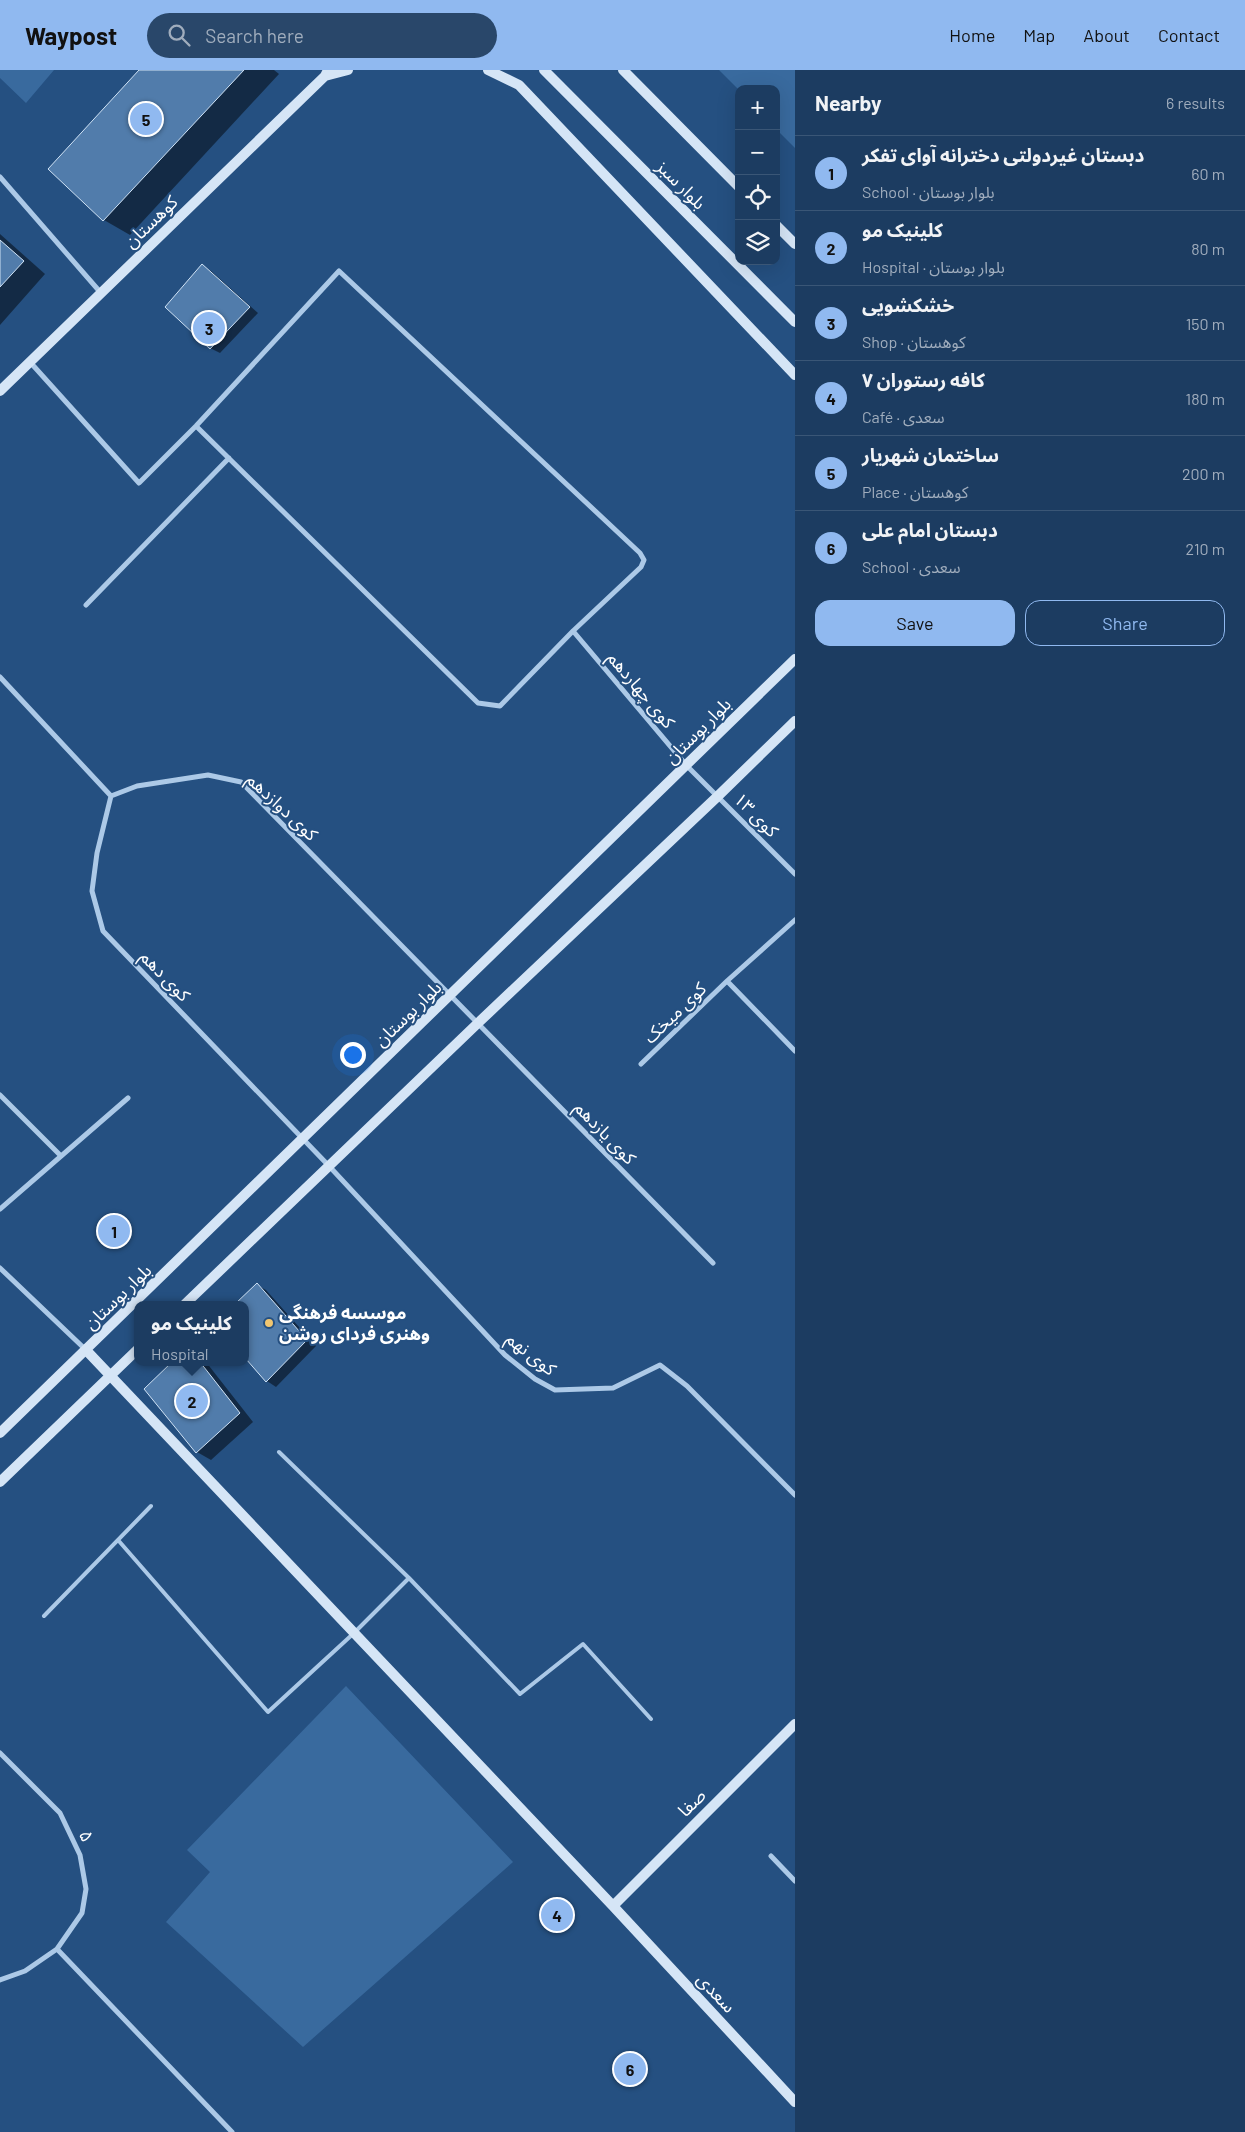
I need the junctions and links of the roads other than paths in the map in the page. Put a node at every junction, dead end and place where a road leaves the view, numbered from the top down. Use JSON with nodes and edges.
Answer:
{"nodes":[{"id":1,"x":348,"y":70,"type":"edge"},
{"id":2,"x":488,"y":70,"type":"edge"},
{"id":3,"x":544,"y":70,"type":"edge"},
{"id":4,"x":624,"y":70,"type":"edge"},
{"id":5,"x":326,"y":73,"type":"edge"},
{"id":6,"x":0,"y":177,"type":"edge"},
{"id":7,"x":735,"y":183,"type":"edge"},
{"id":8,"x":780,"y":229,"type":"edge"},
{"id":9,"x":795,"y":244,"type":"edge"},
{"id":10,"x":101,"y":293,"type":"junction"},
{"id":11,"x":795,"y":322,"type":"edge"},
{"id":12,"x":30,"y":362,"type":"junction"},
{"id":13,"x":795,"y":374,"type":"edge"},
{"id":14,"x":0,"y":392,"type":"edge"},
{"id":15,"x":196,"y":426,"type":"junction"},
{"id":16,"x":229,"y":458,"type":"junction"},
{"id":17,"x":86,"y":605,"type":"dead end"},
{"id":18,"x":573,"y":631,"type":"junction"},
{"id":19,"x":795,"y":659,"type":"edge"},
{"id":20,"x":0,"y":677,"type":"edge"},
{"id":21,"x":795,"y":721,"type":"edge"},
{"id":22,"x":686,"y":766,"type":"junction"},
{"id":23,"x":111,"y":796,"type":"junction"},
{"id":24,"x":718,"y":796,"type":"junction"},
{"id":25,"x":795,"y":874,"type":"edge"},
{"id":26,"x":795,"y":920,"type":"edge"},
{"id":27,"x":727,"y":980,"type":"junction"},
{"id":28,"x":451,"y":995,"type":"junction"},
{"id":29,"x":478,"y":1023,"type":"junction"},
{"id":30,"x":795,"y":1051,"type":"edge"},
{"id":31,"x":641,"y":1064,"type":"dead end"},
{"id":32,"x":0,"y":1094,"type":"edge"},
{"id":33,"x":128,"y":1098,"type":"dead end"},
{"id":34,"x":302,"y":1141,"type":"junction"},
{"id":35,"x":61,"y":1156,"type":"junction"},
{"id":36,"x":328,"y":1166,"type":"junction"},
{"id":37,"x":0,"y":1209,"type":"edge"},
{"id":38,"x":713,"y":1262,"type":"dead end"},
{"id":39,"x":0,"y":1268,"type":"edge"},
{"id":40,"x":137,"y":1301,"type":"edge"},
{"id":41,"x":188,"y":1301,"type":"edge"},
{"id":42,"x":134,"y":1304,"type":"edge"},
{"id":43,"x":86,"y":1350,"type":"junction"},
{"id":44,"x":134,"y":1353,"type":"edge"},
{"id":45,"x":110,"y":1376,"type":"junction"},
{"id":46,"x":0,"y":1433,"type":"edge"},
{"id":47,"x":279,"y":1452,"type":"dead end"},
{"id":48,"x":0,"y":1482,"type":"edge"},
{"id":49,"x":795,"y":1495,"type":"edge"},
{"id":50,"x":151,"y":1506,"type":"dead end"},
{"id":51,"x":118,"y":1540,"type":"junction"},
{"id":52,"x":409,"y":1578,"type":"junction"},
{"id":53,"x":44,"y":1616,"type":"dead end"},
{"id":54,"x":354,"y":1633,"type":"junction"},
{"id":55,"x":651,"y":1719,"type":"dead end"},
{"id":56,"x":795,"y":1724,"type":"edge"},
{"id":57,"x":0,"y":1753,"type":"edge"},
{"id":58,"x":771,"y":1856,"type":"dead end"},
{"id":59,"x":795,"y":1880,"type":"edge"},
{"id":60,"x":612,"y":1906,"type":"junction"},
{"id":61,"x":57,"y":1949,"type":"junction"},
{"id":62,"x":0,"y":1980,"type":"edge"},
{"id":63,"x":795,"y":2102,"type":"edge"},
{"id":64,"x":232,"y":2132,"type":"edge"}],
"edges":[{"from":1,"to":5,"type":"street"},
{"from":2,"to":13,"type":"street"},
{"from":3,"to":11,"type":"street","name":"بلوار سبز"},
{"from":4,"to":7,"type":"street"},
{"from":5,"to":10,"type":"street","name":"کوهستان"},
{"from":6,"to":10,"type":"street"},
{"from":8,"to":9,"type":"street"},
{"from":10,"to":12,"type":"street","name":"کوهستان"},
{"from":12,"to":14,"type":"street","name":"کوهستان"},
{"from":12,"to":15,"type":"street"},
{"from":15,"to":16,"type":"street"},
{"from":15,"to":18,"type":"street"},
{"from":16,"to":17,"type":"street"},
{"from":16,"to":18,"type":"street"},
{"from":18,"to":22,"type":"street","name":"کوی چهاردهم"},
{"from":19,"to":22,"type":"street","name":"بلوار بوستان"},
{"from":20,"to":23,"type":"street"},
{"from":21,"to":24,"type":"street"},
{"from":22,"to":24,"type":"street","name":"کوی چهاردهم"},
{"from":22,"to":28,"type":"street","name":"بلوار بوستان"},
{"from":23,"to":28,"type":"street","name":"کوی دوازدهم"},
{"from":23,"to":34,"type":"street","name":"کوی دهم"},
{"from":24,"to":25,"type":"street","name":"کوی ۱۳"},
{"from":24,"to":29,"type":"street"},
{"from":26,"to":27,"type":"street","name":"کوی میخک"},
{"from":27,"to":30,"type":"street","name":"کوی میخک"},
{"from":27,"to":31,"type":"street","name":"کوی میخک"},
{"from":28,"to":29,"type":"street","name":"کوی دوازدهم"},
{"from":28,"to":34,"type":"street","name":"بلوار بوستان"},
{"from":29,"to":36,"type":"street"},
{"from":29,"to":38,"type":"street","name":"کوی یازدهم"},
{"from":32,"to":35,"type":"street"},
{"from":33,"to":35,"type":"street"},
{"from":34,"to":36,"type":"street","name":"کوی دهم"},
{"from":34,"to":40,"type":"street","name":"بلوار بوستان"},
{"from":35,"to":37,"type":"street"},
{"from":36,"to":41,"type":"street"},
{"from":36,"to":49,"type":"street","name":"کوی نهم"},
{"from":39,"to":43,"type":"street"},
{"from":42,"to":43,"type":"street","name":"بلوار بوستان"},
{"from":43,"to":45,"type":"street","name":"سعدی"},
{"from":43,"to":46,"type":"street","name":"بلوار بوستان"},
{"from":44,"to":45,"type":"street"},
{"from":45,"to":48,"type":"street"},
{"from":45,"to":54,"type":"street","name":"سعدی"},
{"from":47,"to":52,"type":"lane"},
{"from":50,"to":51,"type":"lane"},
{"from":51,"to":53,"type":"lane"},
{"from":51,"to":54,"type":"lane"},
{"from":52,"to":54,"type":"lane"},
{"from":52,"to":55,"type":"lane"},
{"from":54,"to":60,"type":"street","name":"سعدی"},
{"from":56,"to":60,"type":"street","name":"صفا"},
{"from":57,"to":61,"type":"street","name":"۵"},
{"from":58,"to":59,"type":"street"},
{"from":60,"to":63,"type":"street","name":"سعدی"},
{"from":61,"to":62,"type":"street"},
{"from":61,"to":64,"type":"street"}]}
